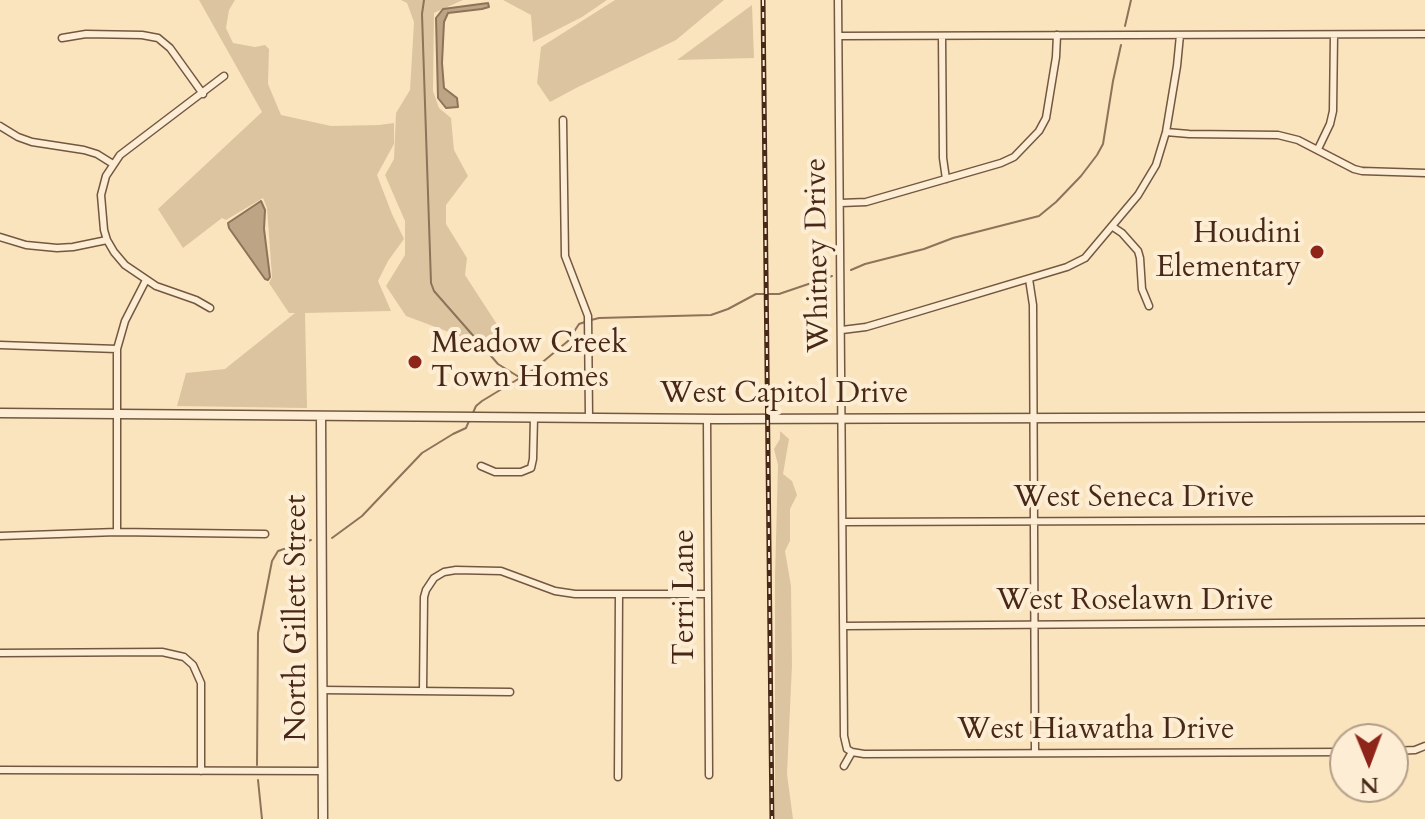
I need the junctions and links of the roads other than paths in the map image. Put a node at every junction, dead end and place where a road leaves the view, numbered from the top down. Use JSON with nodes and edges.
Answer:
{"nodes":[{"id":1,"x":838,"y":0,"type":"edge"},
{"id":2,"x":1425,"y":34,"type":"edge"},
{"id":3,"x":1057,"y":35,"type":"junction"},
{"id":4,"x":1180,"y":35,"type":"junction"},
{"id":5,"x":1334,"y":35,"type":"junction"},
{"id":6,"x":839,"y":36,"type":"junction"},
{"id":7,"x":942,"y":36,"type":"junction"},
{"id":8,"x":62,"y":38,"type":"dead end"},
{"id":9,"x":224,"y":76,"type":"dead end"},
{"id":10,"x":203,"y":94,"type":"junction"},
{"id":11,"x":563,"y":120,"type":"dead end"},
{"id":12,"x":0,"y":126,"type":"edge"},
{"id":13,"x":1166,"y":132,"type":"junction"},
{"id":14,"x":1318,"y":149,"type":"junction"},
{"id":15,"x":113,"y":164,"type":"junction"},
{"id":16,"x":1425,"y":173,"type":"edge"},
{"id":17,"x":946,"y":179,"type":"junction"},
{"id":18,"x":841,"y":203,"type":"junction"},
{"id":19,"x":1113,"y":227,"type":"junction"},
{"id":20,"x":0,"y":237,"type":"edge"},
{"id":21,"x":107,"y":240,"type":"junction"},
{"id":22,"x":1029,"y":279,"type":"junction"},
{"id":23,"x":146,"y":280,"type":"junction"},
{"id":24,"x":1149,"y":306,"type":"dead end"},
{"id":25,"x":210,"y":308,"type":"dead end"},
{"id":26,"x":842,"y":330,"type":"junction"},
{"id":27,"x":0,"y":345,"type":"edge"},
{"id":28,"x":117,"y":349,"type":"junction"},
{"id":29,"x":0,"y":413,"type":"edge"},
{"id":30,"x":117,"y":415,"type":"junction"},
{"id":31,"x":321,"y":416,"type":"junction"},
{"id":32,"x":534,"y":417,"type":"junction"},
{"id":33,"x":1425,"y":417,"type":"edge"},
{"id":34,"x":589,"y":418,"type":"junction"},
{"id":35,"x":1033,"y":418,"type":"junction"},
{"id":36,"x":707,"y":419,"type":"junction"},
{"id":37,"x":843,"y":419,"type":"junction"},
{"id":38,"x":481,"y":466,"type":"dead end"},
{"id":39,"x":1425,"y":520,"type":"edge"},
{"id":40,"x":1033,"y":521,"type":"junction"},
{"id":41,"x":844,"y":522,"type":"junction"},
{"id":42,"x":117,"y":532,"type":"junction"},
{"id":43,"x":265,"y":534,"type":"dead end"},
{"id":44,"x":0,"y":536,"type":"edge"},
{"id":45,"x":619,"y":594,"type":"junction"},
{"id":46,"x":707,"y":594,"type":"junction"},
{"id":47,"x":1425,"y":622,"type":"edge"},
{"id":48,"x":1034,"y":624,"type":"junction"},
{"id":49,"x":844,"y":626,"type":"junction"},
{"id":50,"x":0,"y":653,"type":"edge"},
{"id":51,"x":322,"y":690,"type":"junction"},
{"id":52,"x":423,"y":691,"type":"junction"},
{"id":53,"x":510,"y":692,"type":"dead end"},
{"id":54,"x":850,"y":751,"type":"junction"},
{"id":55,"x":1329,"y":752,"type":"edge"},
{"id":56,"x":1035,"y":753,"type":"junction"},
{"id":57,"x":844,"y":766,"type":"dead end"},
{"id":58,"x":0,"y":770,"type":"edge"},
{"id":59,"x":201,"y":771,"type":"junction"},
{"id":60,"x":323,"y":771,"type":"junction"},
{"id":61,"x":709,"y":775,"type":"dead end"},
{"id":62,"x":618,"y":777,"type":"dead end"},
{"id":63,"x":323,"y":819,"type":"edge"}],
"edges":[{"from":1,"to":6,"type":"street","name":"Whitney Drive"},
{"from":2,"to":5,"type":"street"},
{"from":3,"to":4,"type":"street"},
{"from":3,"to":7,"type":"street"},
{"from":3,"to":17,"type":"street"},
{"from":4,"to":5,"type":"street"},
{"from":4,"to":13,"type":"street"},
{"from":5,"to":14,"type":"street"},
{"from":6,"to":7,"type":"street"},
{"from":6,"to":18,"type":"street","name":"Whitney Drive"},
{"from":7,"to":17,"type":"street"},
{"from":8,"to":10,"type":"street"},
{"from":9,"to":10,"type":"street"},
{"from":10,"to":15,"type":"street"},
{"from":11,"to":34,"type":"street"},
{"from":12,"to":15,"type":"street"},
{"from":13,"to":14,"type":"street"},
{"from":13,"to":19,"type":"street"},
{"from":14,"to":16,"type":"street"},
{"from":15,"to":21,"type":"street"},
{"from":17,"to":18,"type":"street"},
{"from":18,"to":26,"type":"street","name":"Whitney Drive"},
{"from":19,"to":22,"type":"street"},
{"from":19,"to":24,"type":"street"},
{"from":20,"to":21,"type":"street"},
{"from":21,"to":23,"type":"street"},
{"from":22,"to":26,"type":"street"},
{"from":22,"to":35,"type":"street"},
{"from":23,"to":25,"type":"street"},
{"from":23,"to":28,"type":"street"},
{"from":26,"to":37,"type":"street","name":"Whitney Drive"},
{"from":27,"to":28,"type":"street"},
{"from":28,"to":30,"type":"street"},
{"from":29,"to":30,"type":"street","name":"West Capitol Drive"},
{"from":30,"to":31,"type":"street","name":"West Capitol Drive"},
{"from":30,"to":42,"type":"street"},
{"from":31,"to":32,"type":"street","name":"West Capitol Drive"},
{"from":31,"to":51,"type":"street","name":"North Gillett Street"},
{"from":32,"to":34,"type":"street","name":"West Capitol Drive"},
{"from":32,"to":38,"type":"street"},
{"from":33,"to":35,"type":"street","name":"West Capitol Drive"},
{"from":34,"to":36,"type":"street","name":"West Capitol Drive"},
{"from":35,"to":37,"type":"street","name":"West Capitol Drive"},
{"from":35,"to":40,"type":"street"},
{"from":36,"to":37,"type":"street","name":"West Capitol Drive"},
{"from":36,"to":46,"type":"street","name":"Terri Lane"},
{"from":37,"to":41,"type":"street","name":"Whitney Drive"},
{"from":39,"to":40,"type":"street","name":"West Seneca Drive"},
{"from":40,"to":41,"type":"street","name":"West Seneca Drive"},
{"from":40,"to":48,"type":"street"},
{"from":41,"to":49,"type":"street","name":"Whitney Drive"},
{"from":42,"to":43,"type":"street"},
{"from":42,"to":44,"type":"street"},
{"from":45,"to":46,"type":"street"},
{"from":45,"to":52,"type":"street"},
{"from":45,"to":62,"type":"street"},
{"from":46,"to":61,"type":"street","name":"Terri Lane"},
{"from":47,"to":48,"type":"street","name":"West Roselawn Drive"},
{"from":48,"to":49,"type":"street","name":"West Roselawn Drive"},
{"from":48,"to":56,"type":"street"},
{"from":49,"to":54,"type":"street","name":"Whitney Drive"},
{"from":50,"to":59,"type":"street"},
{"from":51,"to":52,"type":"street"},
{"from":51,"to":60,"type":"street","name":"North Gillett Street"},
{"from":52,"to":53,"type":"street"},
{"from":54,"to":56,"type":"street","name":"West Hiawatha Drive"},
{"from":54,"to":57,"type":"street"},
{"from":55,"to":56,"type":"street","name":"West Hiawatha Drive"},
{"from":58,"to":59,"type":"street"},
{"from":59,"to":60,"type":"street"},
{"from":60,"to":63,"type":"street","name":"North Gillett Street"}]}
